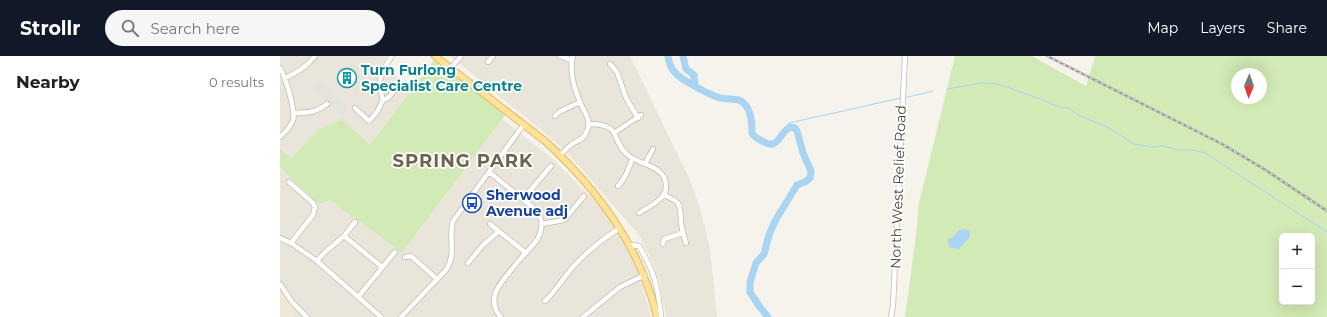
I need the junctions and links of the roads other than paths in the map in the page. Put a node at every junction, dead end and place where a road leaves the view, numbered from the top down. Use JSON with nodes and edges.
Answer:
{"nodes":[{"id":1,"x":315,"y":56,"type":"edge"},
{"id":2,"x":392,"y":56,"type":"edge"},
{"id":3,"x":435,"y":56,"type":"edge"},
{"id":4,"x":461,"y":56,"type":"edge"},
{"id":5,"x":560,"y":56,"type":"edge"},
{"id":6,"x":905,"y":56,"type":"edge"},
{"id":7,"x":491,"y":57,"type":"edge"},
{"id":8,"x":572,"y":58,"type":"edge"},
{"id":9,"x":488,"y":62,"type":"dead end"},
{"id":10,"x":610,"y":64,"type":"dead end"},
{"id":11,"x":280,"y":68,"type":"edge"},
{"id":12,"x":451,"y":68,"type":"junction"},
{"id":13,"x":285,"y":78,"type":"junction"},
{"id":14,"x":394,"y":91,"type":"dead end"},
{"id":15,"x":383,"y":100,"type":"junction"},
{"id":16,"x":580,"y":102,"type":"junction"},
{"id":17,"x":327,"y":104,"type":"dead end"},
{"id":18,"x":355,"y":108,"type":"dead end"},
{"id":19,"x":294,"y":113,"type":"junction"},
{"id":20,"x":556,"y":116,"type":"dead end"},
{"id":21,"x":524,"y":124,"type":"junction"},
{"id":22,"x":589,"y":124,"type":"junction"},
{"id":23,"x":614,"y":133,"type":"junction"},
{"id":24,"x":280,"y":137,"type":"edge"},
{"id":25,"x":652,"y":149,"type":"dead end"},
{"id":26,"x":560,"y":155,"type":"junction"},
{"id":27,"x":633,"y":158,"type":"junction"},
{"id":28,"x":645,"y":164,"type":"junction"},
{"id":29,"x":551,"y":166,"type":"dead end"},
{"id":30,"x":489,"y":172,"type":"junction"},
{"id":31,"x":289,"y":182,"type":"dead end"},
{"id":32,"x":618,"y":186,"type":"dead end"},
{"id":33,"x":664,"y":195,"type":"junction"},
{"id":34,"x":584,"y":196,"type":"dead end"},
{"id":35,"x":523,"y":199,"type":"junction"},
{"id":36,"x":639,"y":213,"type":"dead end"},
{"id":37,"x":355,"y":222,"type":"dead end"},
{"id":38,"x":490,"y":224,"type":"dead end"},
{"id":39,"x":542,"y":224,"type":"junction"},
{"id":40,"x":620,"y":228,"type":"junction"},
{"id":41,"x":499,"y":232,"type":"junction"},
{"id":42,"x":683,"y":233,"type":"junction"},
{"id":43,"x":344,"y":236,"type":"junction"},
{"id":44,"x":280,"y":238,"type":"edge"},
{"id":45,"x":291,"y":242,"type":"junction"},
{"id":46,"x":686,"y":243,"type":"dead end"},
{"id":47,"x":663,"y":244,"type":"dead end"},
{"id":48,"x":631,"y":245,"type":"junction"},
{"id":49,"x":395,"y":252,"type":"dead end"},
{"id":50,"x":526,"y":254,"type":"junction"},
{"id":51,"x":405,"y":257,"type":"dead end"},
{"id":52,"x":317,"y":261,"type":"junction"},
{"id":53,"x":468,"y":263,"type":"dead end"},
{"id":54,"x":382,"y":267,"type":"junction"},
{"id":55,"x":645,"y":275,"type":"junction"},
{"id":56,"x":437,"y":279,"type":"junction"},
{"id":57,"x":280,"y":284,"type":"edge"},
{"id":58,"x":658,"y":289,"type":"junction"},
{"id":59,"x":651,"y":292,"type":"junction"},
{"id":60,"x":358,"y":297,"type":"junction"},
{"id":61,"x":546,"y":301,"type":"dead end"},
{"id":62,"x":659,"y":316,"type":"edge"},
{"id":63,"x":307,"y":317,"type":"edge"},
{"id":64,"x":381,"y":317,"type":"edge"},
{"id":65,"x":401,"y":317,"type":"edge"},
{"id":66,"x":501,"y":317,"type":"edge"},
{"id":67,"x":583,"y":317,"type":"edge"},
{"id":68,"x":891,"y":317,"type":"edge"}],
"edges":[{"from":1,"to":13,"type":"street"},
{"from":2,"to":15,"type":"street"},
{"from":3,"to":12,"type":"main road"},
{"from":4,"to":12,"type":"street"},
{"from":5,"to":8,"type":"street"},
{"from":6,"to":68,"type":"street","name":"North West Relief Road"},
{"from":7,"to":9,"type":"street"},
{"from":8,"to":16,"type":"street"},
{"from":10,"to":23,"type":"street"},
{"from":11,"to":13,"type":"street"},
{"from":12,"to":21,"type":"main road"},
{"from":13,"to":19,"type":"street"},
{"from":14,"to":15,"type":"street"},
{"from":15,"to":18,"type":"street"},
{"from":16,"to":20,"type":"street"},
{"from":16,"to":22,"type":"street"},
{"from":17,"to":19,"type":"street"},
{"from":19,"to":24,"type":"street"},
{"from":21,"to":26,"type":"main road"},
{"from":21,"to":30,"type":"street"},
{"from":22,"to":23,"type":"street"},
{"from":22,"to":26,"type":"street"},
{"from":23,"to":27,"type":"street"},
{"from":25,"to":28,"type":"street"},
{"from":26,"to":40,"type":"main road"},
{"from":27,"to":28,"type":"street"},
{"from":27,"to":32,"type":"street"},
{"from":28,"to":33,"type":"street"},
{"from":29,"to":35,"type":"street"},
{"from":30,"to":35,"type":"street"},
{"from":30,"to":56,"type":"street"},
{"from":31,"to":45,"type":"street"},
{"from":33,"to":36,"type":"street"},
{"from":33,"to":42,"type":"street"},
{"from":34,"to":39,"type":"street"},
{"from":35,"to":39,"type":"street"},
{"from":37,"to":43,"type":"street"},
{"from":38,"to":41,"type":"street"},
{"from":39,"to":50,"type":"street"},
{"from":40,"to":48,"type":"main road"},
{"from":40,"to":61,"type":"street"},
{"from":41,"to":50,"type":"street"},
{"from":41,"to":53,"type":"street"},
{"from":42,"to":46,"type":"street"},
{"from":42,"to":47,"type":"street"},
{"from":43,"to":52,"type":"street"},
{"from":43,"to":54,"type":"street"},
{"from":44,"to":45,"type":"street"},
{"from":45,"to":52,"type":"street"},
{"from":48,"to":55,"type":"main road"},
{"from":48,"to":58,"type":"street"},
{"from":49,"to":54,"type":"street"},
{"from":50,"to":66,"type":"street"},
{"from":51,"to":56,"type":"street"},
{"from":52,"to":60,"type":"street"},
{"from":54,"to":60,"type":"street"},
{"from":55,"to":59,"type":"main road"},
{"from":55,"to":67,"type":"street"},
{"from":56,"to":65,"type":"street"},
{"from":57,"to":63,"type":"street"},
{"from":58,"to":59,"type":"street"},
{"from":58,"to":62,"type":"street"},
{"from":59,"to":62,"type":"main road"},
{"from":60,"to":64,"type":"street"}]}
